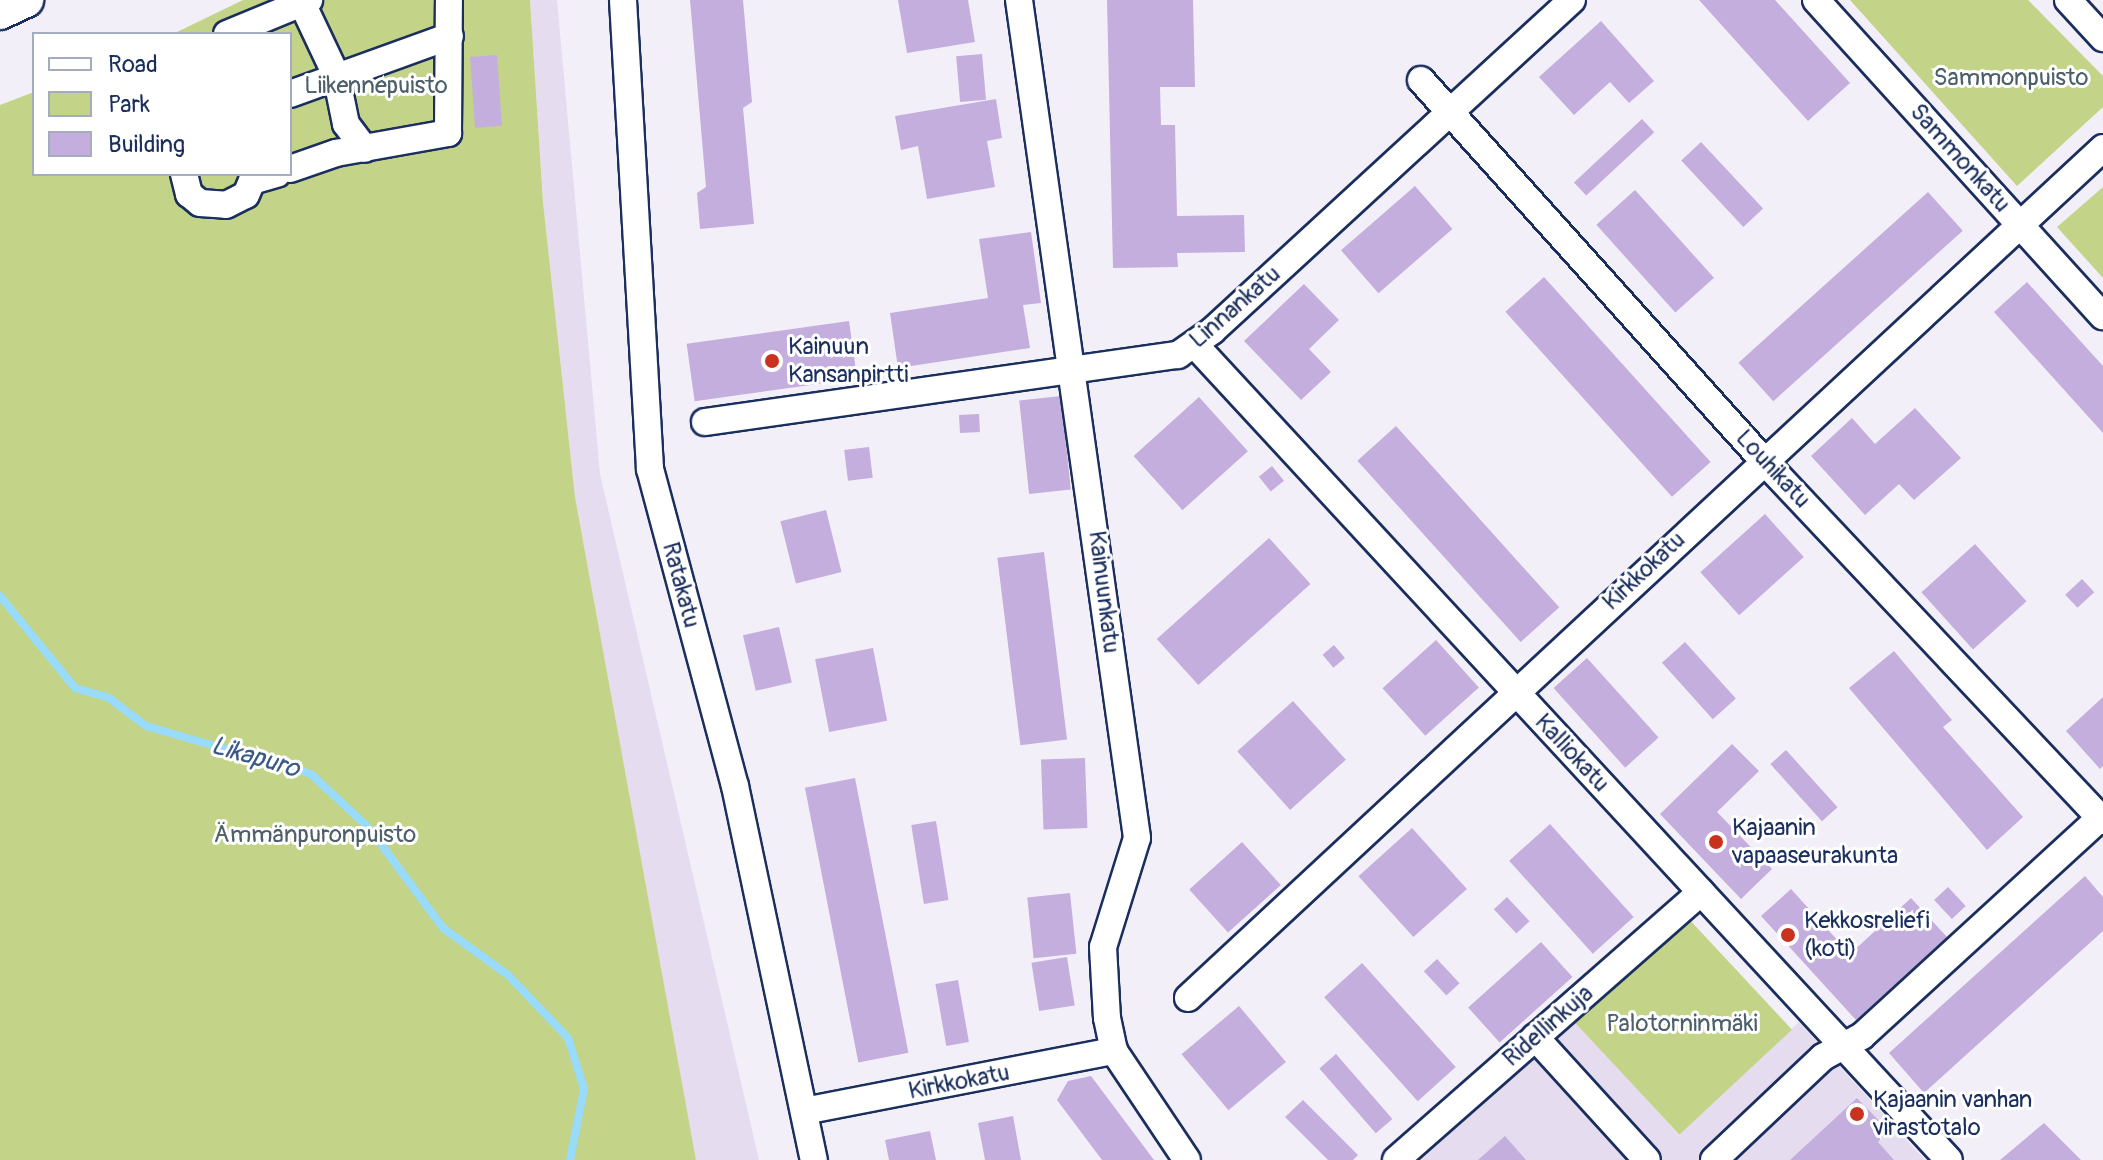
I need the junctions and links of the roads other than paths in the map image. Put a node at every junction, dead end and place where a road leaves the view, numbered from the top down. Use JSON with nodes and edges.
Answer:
{"nodes":[{"id":1,"x":26,"y":0,"type":"edge"},
{"id":2,"x":449,"y":0,"type":"edge"},
{"id":3,"x":623,"y":0,"type":"edge"},
{"id":4,"x":1019,"y":0,"type":"edge"},
{"id":5,"x":1572,"y":0,"type":"edge"},
{"id":6,"x":1816,"y":0,"type":"edge"},
{"id":7,"x":2068,"y":0,"type":"edge"},
{"id":8,"x":306,"y":2,"type":"edge"},
{"id":9,"x":0,"y":12,"type":"edge"},
{"id":10,"x":232,"y":32,"type":"edge"},
{"id":11,"x":450,"y":36,"type":"junction"},
{"id":12,"x":2103,"y":38,"type":"edge"},
{"id":13,"x":336,"y":75,"type":"junction"},
{"id":14,"x":1421,"y":80,"type":"dead end"},
{"id":15,"x":292,"y":93,"type":"edge"},
{"id":16,"x":1449,"y":113,"type":"junction"},
{"id":17,"x":2103,"y":148,"type":"edge"},
{"id":18,"x":365,"y":149,"type":"junction"},
{"id":19,"x":292,"y":168,"type":"edge"},
{"id":20,"x":184,"y":176,"type":"edge"},
{"id":21,"x":261,"y":176,"type":"edge"},
{"id":22,"x":2021,"y":225,"type":"junction"},
{"id":23,"x":2103,"y":316,"type":"edge"},
{"id":24,"x":1195,"y":345,"type":"junction"},
{"id":25,"x":1075,"y":369,"type":"junction"},
{"id":26,"x":705,"y":422,"type":"dead end"},
{"id":27,"x":1763,"y":460,"type":"junction"},
{"id":28,"x":1516,"y":692,"type":"junction"},
{"id":29,"x":2102,"y":818,"type":"edge"},
{"id":30,"x":1701,"y":892,"type":"junction"},
{"id":31,"x":1188,"y":998,"type":"dead end"},
{"id":32,"x":1535,"y":1037,"type":"junction"},
{"id":33,"x":1847,"y":1047,"type":"junction"},
{"id":34,"x":1114,"y":1051,"type":"junction"},
{"id":35,"x":804,"y":1111,"type":"junction"},
{"id":36,"x":814,"y":1160,"type":"edge"},
{"id":37,"x":1187,"y":1160,"type":"edge"},
{"id":38,"x":1396,"y":1160,"type":"edge"},
{"id":39,"x":1647,"y":1160,"type":"edge"},
{"id":40,"x":1714,"y":1160,"type":"edge"},
{"id":41,"x":1949,"y":1160,"type":"edge"}],
"edges":[{"from":1,"to":9,"type":"main road"},
{"from":2,"to":11,"type":"street"},
{"from":3,"to":35,"type":"street","name":"Ratakatu"},
{"from":4,"to":25,"type":"street","name":"Kainuunkatu"},
{"from":5,"to":16,"type":"street","name":"Linnankatu"},
{"from":6,"to":22,"type":"street","name":"Sammonkatu"},
{"from":7,"to":12,"type":"street"},
{"from":8,"to":10,"type":"street"},
{"from":8,"to":13,"type":"street"},
{"from":11,"to":13,"type":"street"},
{"from":11,"to":18,"type":"street"},
{"from":13,"to":15,"type":"street"},
{"from":13,"to":18,"type":"street"},
{"from":14,"to":16,"type":"street","name":"Louhikatu"},
{"from":16,"to":24,"type":"street","name":"Linnankatu"},
{"from":16,"to":27,"type":"street","name":"Louhikatu"},
{"from":17,"to":22,"type":"street","name":"Kirkkokatu"},
{"from":18,"to":19,"type":"street"},
{"from":20,"to":21,"type":"street"},
{"from":22,"to":23,"type":"street","name":"Sammonkatu"},
{"from":22,"to":27,"type":"street","name":"Kirkkokatu"},
{"from":24,"to":25,"type":"street","name":"Linnankatu"},
{"from":24,"to":28,"type":"street","name":"Kalliokatu"},
{"from":25,"to":26,"type":"street","name":"Linnankatu"},
{"from":25,"to":34,"type":"street","name":"Kainuunkatu"},
{"from":27,"to":28,"type":"street","name":"Kirkkokatu"},
{"from":27,"to":29,"type":"street","name":"Louhikatu"},
{"from":28,"to":30,"type":"street","name":"Kalliokatu"},
{"from":28,"to":31,"type":"street","name":"Kirkkokatu"},
{"from":29,"to":33,"type":"street"},
{"from":30,"to":32,"type":"street","name":"Ridellinkuja"},
{"from":30,"to":33,"type":"street","name":"Kalliokatu"},
{"from":32,"to":38,"type":"street","name":"Ridellinkuja"},
{"from":32,"to":39,"type":"street"},
{"from":33,"to":40,"type":"street"},
{"from":33,"to":41,"type":"street","name":"Kalliokatu"},
{"from":34,"to":35,"type":"street","name":"Kirkkokatu"},
{"from":34,"to":37,"type":"street","name":"Kainuunkatu"},
{"from":35,"to":36,"type":"street","name":"Ratakatu"}]}
